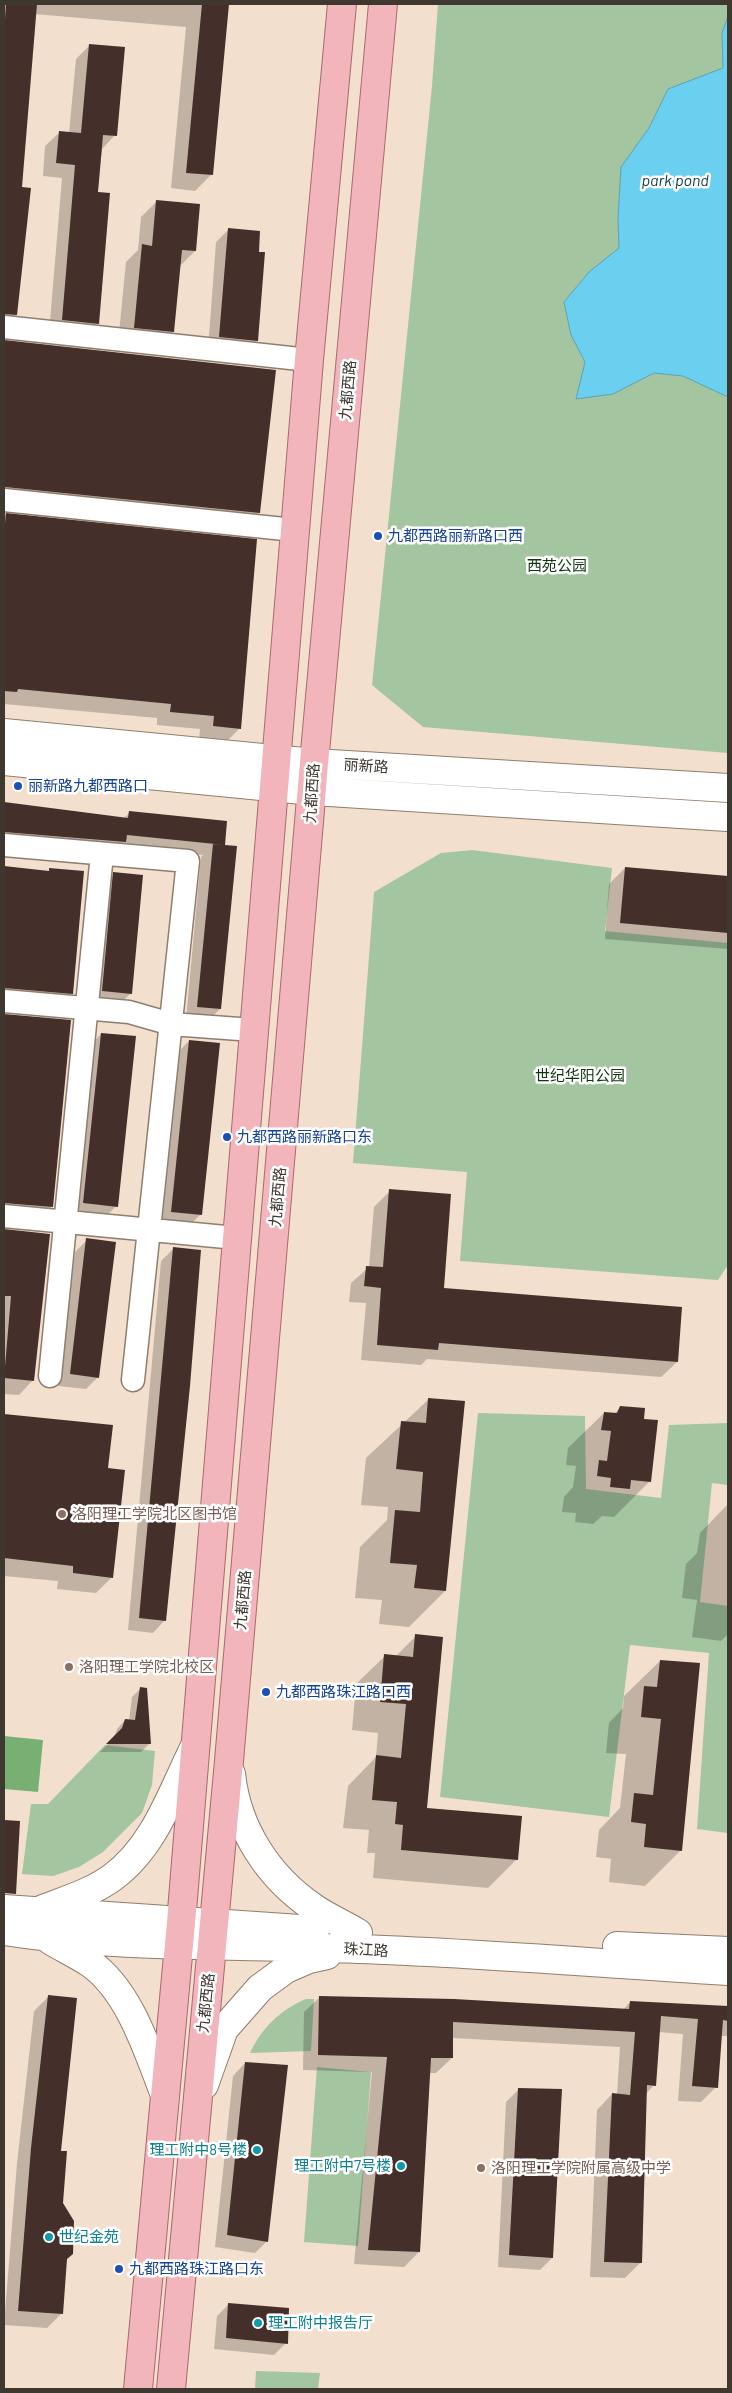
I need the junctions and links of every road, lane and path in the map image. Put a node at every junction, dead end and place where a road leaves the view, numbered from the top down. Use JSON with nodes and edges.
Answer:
{"nodes":[{"id":1,"x":342,"y":4,"type":"edge"},
{"id":2,"x":383,"y":4,"type":"edge"},
{"id":3,"x":4,"y":327,"type":"edge"},
{"id":4,"x":309,"y":360,"type":"junction"},
{"id":5,"x":4,"y":500,"type":"edge"},
{"id":6,"x":294,"y":530,"type":"junction"},
{"id":7,"x":4,"y":733,"type":"edge"},
{"id":8,"x":277,"y":760,"type":"junction"},
{"id":9,"x":4,"y":761,"type":"edge"},
{"id":10,"x":314,"y":763,"type":"junction"},
{"id":11,"x":275,"y":788,"type":"junction"},
{"id":12,"x":728,"y":788,"type":"edge"},
{"id":13,"x":313,"y":791,"type":"junction"},
{"id":14,"x":728,"y":817,"type":"edge"},
{"id":15,"x":4,"y":845,"type":"edge"},
{"id":16,"x":102,"y":854,"type":"junction"},
{"id":17,"x":4,"y":1001,"type":"edge"},
{"id":18,"x":87,"y":1009,"type":"junction"},
{"id":19,"x":170,"y":1024,"type":"junction"},
{"id":20,"x":253,"y":1030,"type":"junction"},
{"id":21,"x":4,"y":1216,"type":"edge"},
{"id":22,"x":65,"y":1222,"type":"junction"},
{"id":23,"x":149,"y":1230,"type":"junction"},
{"id":24,"x":236,"y":1238,"type":"junction"},
{"id":25,"x":50,"y":1376,"type":"dead end"},
{"id":26,"x":132,"y":1380,"type":"dead end"},
{"id":27,"x":195,"y":1746,"type":"junction"},
{"id":28,"x":229,"y":1761,"type":"junction"},
{"id":29,"x":4,"y":1909,"type":"edge"},
{"id":30,"x":41,"y":1924,"type":"junction"},
{"id":31,"x":4,"y":1931,"type":"edge"},
{"id":32,"x":180,"y":1934,"type":"junction"},
{"id":33,"x":213,"y":1936,"type":"junction"},
{"id":34,"x":358,"y":1941,"type":"junction"},
{"id":35,"x":728,"y":1951,"type":"edge"},
{"id":36,"x":728,"y":1971,"type":"edge"},
{"id":37,"x":166,"y":2095,"type":"junction"},
{"id":38,"x":195,"y":2108,"type":"junction"},
{"id":39,"x":138,"y":2389,"type":"edge"},
{"id":40,"x":171,"y":2389,"type":"edge"}],
"edges":[{"from":1,"to":4,"type":"main road"},
{"from":2,"to":10,"type":"main road","name":"九都西路"},
{"from":3,"to":4,"type":"street"},
{"from":4,"to":6,"type":"main road"},
{"from":5,"to":6,"type":"street"},
{"from":6,"to":8,"type":"main road"},
{"from":7,"to":8,"type":"main road","name":"丽新路"},
{"from":8,"to":10,"type":"main road","name":"丽新路"},
{"from":8,"to":11,"type":"main road"},
{"from":9,"to":11,"type":"main road","name":"丽新路"},
{"from":10,"to":12,"type":"main road","name":"丽新路"},
{"from":10,"to":13,"type":"main road","name":"九都西路"},
{"from":11,"to":13,"type":"main road","name":"丽新路"},
{"from":11,"to":20,"type":"main road"},
{"from":13,"to":14,"type":"main road","name":"丽新路"},
{"from":13,"to":28,"type":"main road","name":"九都西路"},
{"from":15,"to":16,"type":"street"},
{"from":16,"to":18,"type":"street"},
{"from":16,"to":19,"type":"street"},
{"from":17,"to":18,"type":"street"},
{"from":18,"to":19,"type":"street"},
{"from":18,"to":22,"type":"street"},
{"from":19,"to":20,"type":"street"},
{"from":19,"to":23,"type":"street"},
{"from":20,"to":24,"type":"main road"},
{"from":21,"to":22,"type":"street"},
{"from":22,"to":23,"type":"street"},
{"from":22,"to":25,"type":"street"},
{"from":23,"to":24,"type":"street"},
{"from":23,"to":26,"type":"street"},
{"from":24,"to":27,"type":"main road"},
{"from":27,"to":30,"type":"main road"},
{"from":27,"to":32,"type":"main road"},
{"from":28,"to":33,"type":"main road","name":"九都西路"},
{"from":28,"to":34,"type":"main road"},
{"from":29,"to":30,"type":"main road","name":"珠江路"},
{"from":30,"to":31,"type":"main road","name":"珠江路"},
{"from":30,"to":32,"type":"main road","name":"珠江路"},
{"from":30,"to":37,"type":"main road"},
{"from":32,"to":33,"type":"main road","name":"珠江路"},
{"from":32,"to":37,"type":"main road"},
{"from":33,"to":34,"type":"main road","name":"珠江路"},
{"from":33,"to":38,"type":"main road","name":"九都西路"},
{"from":34,"to":35,"type":"main road","name":"珠江路"},
{"from":34,"to":36,"type":"main road","name":"珠江路"},
{"from":34,"to":38,"type":"main road"},
{"from":37,"to":39,"type":"main road"},
{"from":38,"to":40,"type":"main road","name":"九都西路"}]}
